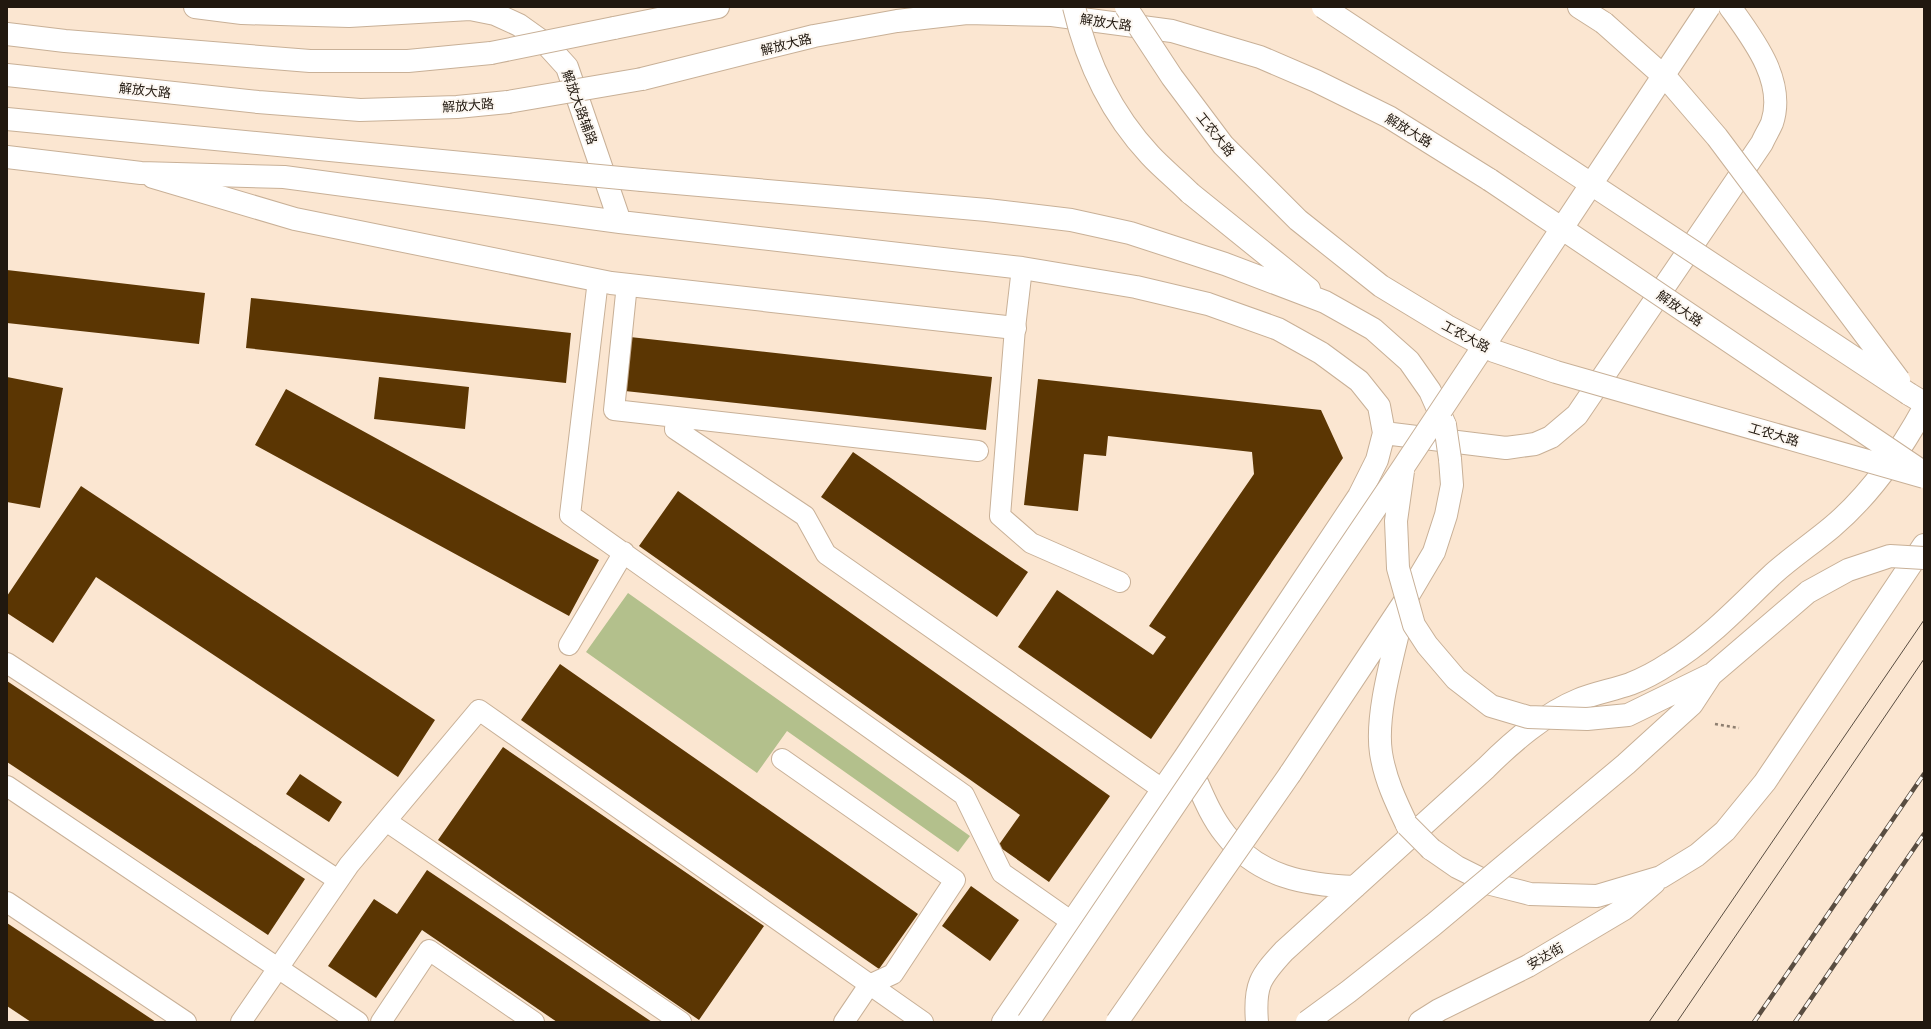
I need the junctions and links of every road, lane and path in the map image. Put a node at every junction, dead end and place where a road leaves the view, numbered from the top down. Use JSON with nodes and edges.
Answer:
{"nodes":[{"id":1,"x":195,"y":7,"type":"edge"},
{"id":2,"x":718,"y":7,"type":"edge"},
{"id":3,"x":1074,"y":7,"type":"edge"},
{"id":4,"x":1126,"y":7,"type":"edge"},
{"id":5,"x":1323,"y":7,"type":"edge"},
{"id":6,"x":1579,"y":7,"type":"edge"},
{"id":7,"x":1710,"y":7,"type":"edge"},
{"id":8,"x":1730,"y":7,"type":"edge"},
{"id":9,"x":7,"y":34,"type":"edge"},
{"id":10,"x":7,"y":75,"type":"edge"},
{"id":11,"x":7,"y":119,"type":"edge"},
{"id":12,"x":7,"y":157,"type":"edge"},
{"id":13,"x":141,"y":173,"type":"junction"},
{"id":14,"x":620,"y":222,"type":"junction"},
{"id":15,"x":1022,"y":268,"type":"junction"},
{"id":16,"x":598,"y":280,"type":"junction"},
{"id":17,"x":628,"y":284,"type":"junction"},
{"id":18,"x":1325,"y":302,"type":"junction"},
{"id":19,"x":1015,"y":328,"type":"junction"},
{"id":20,"x":1919,"y":402,"type":"edge"},
{"id":21,"x":676,"y":417,"type":"junction"},
{"id":22,"x":1384,"y":433,"type":"junction"},
{"id":23,"x":978,"y":451,"type":"dead end"},
{"id":24,"x":1404,"y":466,"type":"junction"},
{"id":25,"x":1924,"y":473,"type":"edge"},
{"id":26,"x":1924,"y":477,"type":"edge"},
{"id":27,"x":1924,"y":545,"type":"edge"},
{"id":28,"x":624,"y":552,"type":"junction"},
{"id":29,"x":1924,"y":558,"type":"edge"},
{"id":30,"x":1120,"y":582,"type":"dead end"},
{"id":31,"x":1405,"y":601,"type":"junction"},
{"id":32,"x":569,"y":645,"type":"dead end"},
{"id":33,"x":7,"y":663,"type":"edge"},
{"id":34,"x":1711,"y":675,"type":"junction"},
{"id":35,"x":1185,"y":756,"type":"junction"},
{"id":36,"x":782,"y":760,"type":"dead end"},
{"id":37,"x":7,"y":786,"type":"edge"},
{"id":38,"x":1162,"y":790,"type":"junction"},
{"id":39,"x":386,"y":821,"type":"junction"},
{"id":40,"x":1661,"y":877,"type":"junction"},
{"id":41,"x":338,"y":880,"type":"junction"},
{"id":42,"x":1355,"y":887,"type":"junction"},
{"id":43,"x":7,"y":902,"type":"edge"},
{"id":44,"x":1072,"y":922,"type":"junction"},
{"id":45,"x":278,"y":968,"type":"junction"},
{"id":46,"x":869,"y":985,"type":"junction"},
{"id":47,"x":186,"y":1022,"type":"edge"},
{"id":48,"x":241,"y":1022,"type":"edge"},
{"id":49,"x":358,"y":1022,"type":"edge"},
{"id":50,"x":381,"y":1022,"type":"edge"},
{"id":51,"x":534,"y":1022,"type":"edge"},
{"id":52,"x":681,"y":1022,"type":"edge"},
{"id":53,"x":844,"y":1022,"type":"edge"},
{"id":54,"x":923,"y":1022,"type":"edge"},
{"id":55,"x":1003,"y":1022,"type":"edge"},
{"id":56,"x":1028,"y":1022,"type":"edge"},
{"id":57,"x":1117,"y":1022,"type":"edge"},
{"id":58,"x":1257,"y":1022,"type":"edge"},
{"id":59,"x":1307,"y":1022,"type":"edge"},
{"id":60,"x":1420,"y":1022,"type":"edge"}],
"edges":[{"from":1,"to":14,"type":"main road","name":"解放大路辅路"},
{"from":2,"to":9,"type":"main road","bridge":true},
{"from":3,"to":18,"type":"main road","bridge":true},
{"from":4,"to":26,"type":"main road","name":"工农大路","bridge":true},
{"from":5,"to":20,"type":"main road","bridge":true},
{"from":6,"to":20,"type":"main road","bridge":true},
{"from":7,"to":24,"type":"main road","bridge":true},
{"from":8,"to":22,"type":"main road"},
{"from":10,"to":25,"type":"main road","name":"解放大路","bridge":true},
{"from":11,"to":18,"type":"main road","bridge":true},
{"from":12,"to":13,"type":"main road"},
{"from":13,"to":14,"type":"main road"},
{"from":13,"to":16,"type":"main road"},
{"from":14,"to":15,"type":"main road"},
{"from":15,"to":19,"type":"lane"},
{"from":15,"to":22,"type":"main road"},
{"from":16,"to":17,"type":"main road"},
{"from":16,"to":28,"type":"lane"},
{"from":17,"to":19,"type":"main road"},
{"from":17,"to":21,"type":"lane"},
{"from":18,"to":31,"type":"main road","bridge":true},
{"from":19,"to":30,"type":"lane"},
{"from":20,"to":42,"type":"main road"},
{"from":21,"to":23,"type":"lane"},
{"from":21,"to":38,"type":"lane"},
{"from":22,"to":35,"type":"main road"},
{"from":24,"to":34,"type":"main road","bridge":true},
{"from":24,"to":56,"type":"main road","bridge":true},
{"from":27,"to":40,"type":"main road"},
{"from":28,"to":32,"type":"lane"},
{"from":28,"to":44,"type":"lane"},
{"from":29,"to":34,"type":"main road","bridge":true},
{"from":31,"to":40,"type":"main road","bridge":true},
{"from":31,"to":57,"type":"main road","bridge":true},
{"from":33,"to":41,"type":"lane"},
{"from":34,"to":59,"type":"main road","bridge":true},
{"from":35,"to":38,"type":"main road"},
{"from":35,"to":42,"type":"main road"},
{"from":36,"to":46,"type":"lane"},
{"from":37,"to":45,"type":"lane"},
{"from":38,"to":44,"type":"main road"},
{"from":39,"to":41,"type":"lane"},
{"from":39,"to":46,"type":"lane"},
{"from":39,"to":52,"type":"lane"},
{"from":40,"to":60,"type":"main road","name":"安达街"},
{"from":41,"to":45,"type":"lane"},
{"from":42,"to":58,"type":"main road"},
{"from":43,"to":47,"type":"lane"},
{"from":44,"to":55,"type":"main road"},
{"from":45,"to":48,"type":"lane"},
{"from":45,"to":49,"type":"lane"},
{"from":46,"to":53,"type":"lane"},
{"from":46,"to":54,"type":"lane"},
{"from":50,"to":51,"type":"lane"}]}
